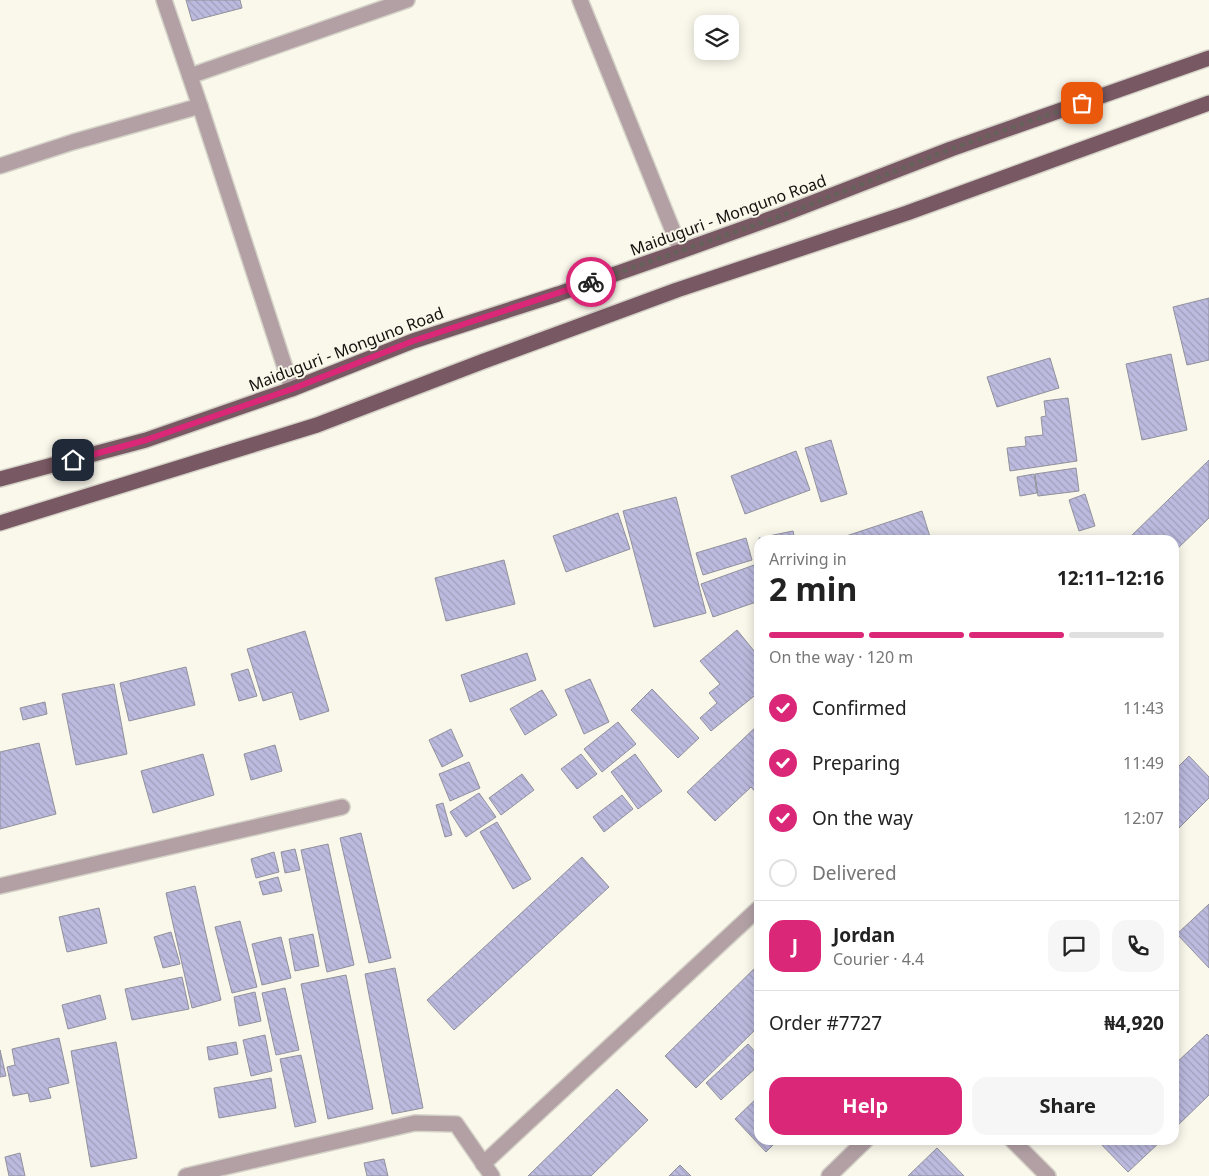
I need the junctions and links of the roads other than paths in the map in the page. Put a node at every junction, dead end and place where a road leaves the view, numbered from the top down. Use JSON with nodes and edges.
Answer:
{"nodes":[{"id":1,"x":164,"y":0,"type":"edge"},
{"id":2,"x":406,"y":0,"type":"edge"},
{"id":3,"x":580,"y":0,"type":"edge"},
{"id":4,"x":1209,"y":58,"type":"edge"},
{"id":5,"x":190,"y":76,"type":"junction"},
{"id":6,"x":1209,"y":103,"type":"edge"},
{"id":7,"x":200,"y":106,"type":"junction"},
{"id":8,"x":0,"y":166,"type":"edge"},
{"id":9,"x":681,"y":251,"type":"junction"},
{"id":10,"x":292,"y":389,"type":"junction"},
{"id":11,"x":0,"y":479,"type":"edge"},
{"id":12,"x":0,"y":523,"type":"edge"},
{"id":13,"x":342,"y":807,"type":"dead end"},
{"id":14,"x":0,"y":886,"type":"edge"},
{"id":15,"x":754,"y":913,"type":"edge"},
{"id":16,"x":861,"y":1145,"type":"edge"},
{"id":17,"x":1017,"y":1145,"type":"edge"},
{"id":18,"x":487,"y":1170,"type":"edge"},
{"id":19,"x":186,"y":1176,"type":"edge"},
{"id":20,"x":829,"y":1176,"type":"edge"},
{"id":21,"x":1048,"y":1176,"type":"edge"}],
"edges":[{"from":1,"to":5,"type":"street"},
{"from":2,"to":5,"type":"street"},
{"from":3,"to":9,"type":"street"},
{"from":4,"to":9,"type":"main road","name":"Maiduguri - Monguno Road"},
{"from":5,"to":7,"type":"street"},
{"from":6,"to":12,"type":"main road"},
{"from":7,"to":8,"type":"street"},
{"from":7,"to":10,"type":"street"},
{"from":9,"to":10,"type":"main road","name":"Maiduguri - Monguno Road"},
{"from":10,"to":11,"type":"main road","name":"Maiduguri - Monguno Road"},
{"from":13,"to":14,"type":"street"},
{"from":15,"to":18,"type":"street"},
{"from":16,"to":20,"type":"street"},
{"from":17,"to":21,"type":"street"},
{"from":18,"to":19,"type":"street"}]}
